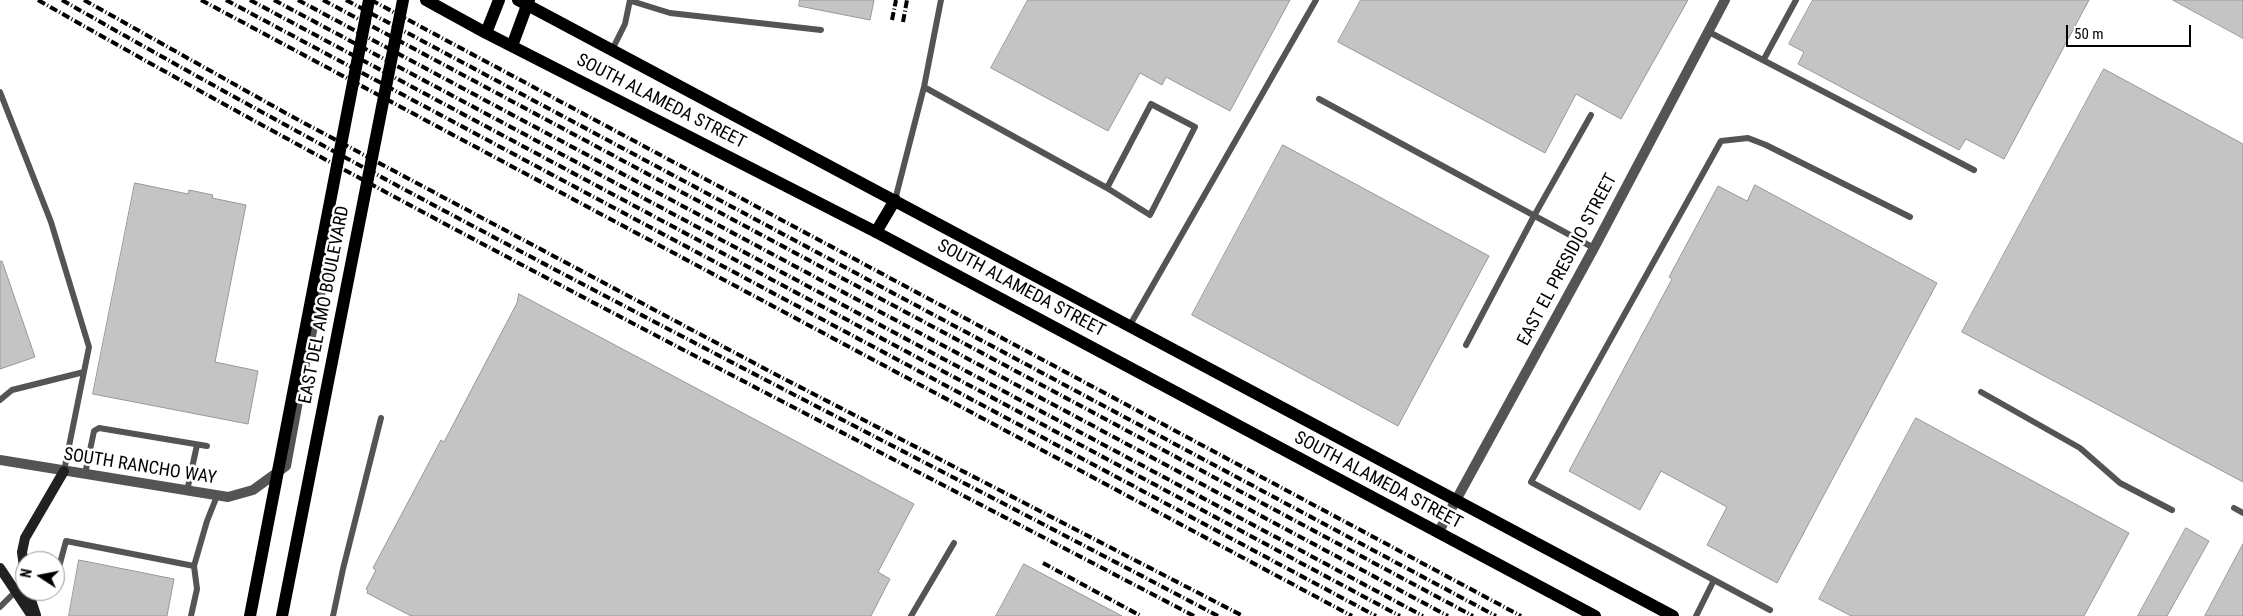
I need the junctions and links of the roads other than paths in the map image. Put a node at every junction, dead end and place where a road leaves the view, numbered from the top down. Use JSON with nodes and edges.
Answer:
{"nodes":[{"id":1,"x":369,"y":0,"type":"edge"},
{"id":2,"x":403,"y":0,"type":"edge"},
{"id":3,"x":426,"y":0,"type":"edge"},
{"id":4,"x":499,"y":0,"type":"edge"},
{"id":5,"x":941,"y":0,"type":"edge"},
{"id":6,"x":1316,"y":0,"type":"edge"},
{"id":7,"x":1725,"y":0,"type":"edge"},
{"id":8,"x":1796,"y":0,"type":"edge"},
{"id":9,"x":630,"y":1,"type":"edge"},
{"id":10,"x":525,"y":2,"type":"edge"},
{"id":11,"x":821,"y":30,"type":"dead end"},
{"id":12,"x":1709,"y":32,"type":"junction"},
{"id":13,"x":486,"y":34,"type":"junction"},
{"id":14,"x":512,"y":46,"type":"junction"},
{"id":15,"x":612,"y":50,"type":"junction"},
{"id":16,"x":1764,"y":59,"type":"junction"},
{"id":17,"x":924,"y":88,"type":"junction"},
{"id":18,"x":0,"y":92,"type":"edge"},
{"id":19,"x":1320,"y":99,"type":"dead end"},
{"id":20,"x":1591,"y":115,"type":"dead end"},
{"id":21,"x":1974,"y":170,"type":"dead end"},
{"id":22,"x":1107,"y":188,"type":"junction"},
{"id":23,"x":895,"y":200,"type":"junction"},
{"id":24,"x":1534,"y":216,"type":"junction"},
{"id":25,"x":1910,"y":217,"type":"dead end"},
{"id":26,"x":876,"y":232,"type":"junction"},
{"id":27,"x":1594,"y":248,"type":"junction"},
{"id":28,"x":324,"y":278,"type":"dead end"},
{"id":29,"x":1130,"y":325,"type":"junction"},
{"id":30,"x":1466,"y":345,"type":"dead end"},
{"id":31,"x":84,"y":372,"type":"junction"},
{"id":32,"x":1981,"y":392,"type":"dead end"},
{"id":33,"x":0,"y":400,"type":"edge"},
{"id":34,"x":381,"y":418,"type":"dead end"},
{"id":35,"x":197,"y":445,"type":"junction"},
{"id":36,"x":208,"y":446,"type":"dead end"},
{"id":37,"x":0,"y":460,"type":"edge"},
{"id":38,"x":64,"y":471,"type":"junction"},
{"id":39,"x":85,"y":474,"type":"junction"},
{"id":40,"x":187,"y":491,"type":"junction"},
{"id":41,"x":217,"y":496,"type":"junction"},
{"id":42,"x":1456,"y":500,"type":"junction"},
{"id":43,"x":2234,"y":508,"type":"dead end"},
{"id":44,"x":2172,"y":510,"type":"dead end"},
{"id":45,"x":2243,"y":513,"type":"edge"},
{"id":46,"x":1438,"y":533,"type":"junction"},
{"id":47,"x":954,"y":543,"type":"dead end"},
{"id":48,"x":22,"y":551,"type":"edge"},
{"id":49,"x":63,"y":551,"type":"edge"},
{"id":50,"x":194,"y":566,"type":"junction"},
{"id":51,"x":0,"y":568,"type":"edge"},
{"id":52,"x":1714,"y":580,"type":"junction"},
{"id":53,"x":15,"y":592,"type":"joint"},
{"id":54,"x":22,"y":601,"type":"edge"},
{"id":55,"x":30,"y":601,"type":"edge"},
{"id":56,"x":0,"y":607,"type":"edge"},
{"id":57,"x":1770,"y":610,"type":"dead end"},
{"id":58,"x":34,"y":616,"type":"edge"},
{"id":59,"x":192,"y":616,"type":"edge"},
{"id":60,"x":250,"y":616,"type":"edge"},
{"id":61,"x":282,"y":616,"type":"edge"},
{"id":62,"x":333,"y":616,"type":"edge"},
{"id":63,"x":911,"y":616,"type":"edge"},
{"id":64,"x":1595,"y":616,"type":"edge"},
{"id":65,"x":1673,"y":616,"type":"edge"},
{"id":66,"x":1696,"y":616,"type":"edge"}],
"edges":[{"from":1,"to":60,"type":"main road","name":"EAST DEL AMO BOULEVARD"},
{"from":2,"to":61,"type":"main road","name":"EAST DEL AMO BOULEVARD"},
{"from":3,"to":13,"type":"main road","name":"SOUTH ALAMEDA STREET"},
{"from":4,"to":13,"type":"main road"},
{"from":5,"to":17,"type":"lane"},
{"from":6,"to":29,"type":"lane"},
{"from":7,"to":12,"type":"street","name":"EAST EL PRESIDIO STREET"},
{"from":8,"to":16,"type":"lane"},
{"from":9,"to":11,"type":"lane"},
{"from":9,"to":15,"type":"lane"},
{"from":10,"to":14,"type":"main road"},
{"from":10,"to":15,"type":"main road","name":"SOUTH ALAMEDA STREET"},
{"from":12,"to":16,"type":"lane"},
{"from":12,"to":27,"type":"street","name":"EAST EL PRESIDIO STREET"},
{"from":13,"to":14,"type":"main road","name":"SOUTH ALAMEDA STREET"},
{"from":14,"to":26,"type":"main road","name":"SOUTH ALAMEDA STREET"},
{"from":15,"to":23,"type":"main road","name":"SOUTH ALAMEDA STREET"},
{"from":16,"to":21,"type":"lane"},
{"from":17,"to":22,"type":"lane"},
{"from":17,"to":23,"type":"lane"},
{"from":18,"to":31,"type":"lane"},
{"from":19,"to":24,"type":"lane"},
{"from":20,"to":24,"type":"lane"},
{"from":22,"to":22,"type":"lane"},
{"from":23,"to":26,"type":"main road"},
{"from":23,"to":29,"type":"main road","name":"SOUTH ALAMEDA STREET"},
{"from":24,"to":27,"type":"lane"},
{"from":24,"to":30,"type":"lane"},
{"from":25,"to":52,"type":"lane"},
{"from":26,"to":46,"type":"main road","name":"SOUTH ALAMEDA STREET"},
{"from":27,"to":42,"type":"street","name":"EAST EL PRESIDIO STREET"},
{"from":28,"to":41,"type":"street","name":"SOUTH RANCHO WAY"},
{"from":29,"to":42,"type":"main road","name":"SOUTH ALAMEDA STREET"},
{"from":31,"to":33,"type":"lane"},
{"from":31,"to":38,"type":"lane"},
{"from":32,"to":44,"type":"lane"},
{"from":34,"to":62,"type":"lane"},
{"from":35,"to":36,"type":"lane"},
{"from":35,"to":39,"type":"lane"},
{"from":35,"to":40,"type":"lane"},
{"from":37,"to":38,"type":"street","name":"SOUTH RANCHO WAY"},
{"from":38,"to":39,"type":"street","name":"SOUTH RANCHO WAY"},
{"from":38,"to":48,"type":"street"},
{"from":39,"to":40,"type":"street","name":"SOUTH RANCHO WAY"},
{"from":40,"to":41,"type":"street","name":"SOUTH RANCHO WAY"},
{"from":41,"to":50,"type":"lane"},
{"from":42,"to":46,"type":"street","name":"EAST EL PRESIDIO STREET"},
{"from":42,"to":65,"type":"main road","name":"SOUTH ALAMEDA STREET"},
{"from":43,"to":45,"type":"lane"},
{"from":46,"to":64,"type":"main road","name":"SOUTH ALAMEDA STREET"},
{"from":47,"to":63,"type":"lane"},
{"from":49,"to":50,"type":"lane"},
{"from":50,"to":59,"type":"lane"},
{"from":51,"to":53,"type":"street"},
{"from":52,"to":57,"type":"lane"},
{"from":52,"to":66,"type":"lane"},
{"from":53,"to":56,"type":"lane"},
{"from":54,"to":58,"type":"street"},
{"from":55,"to":58,"type":"street"}]}
